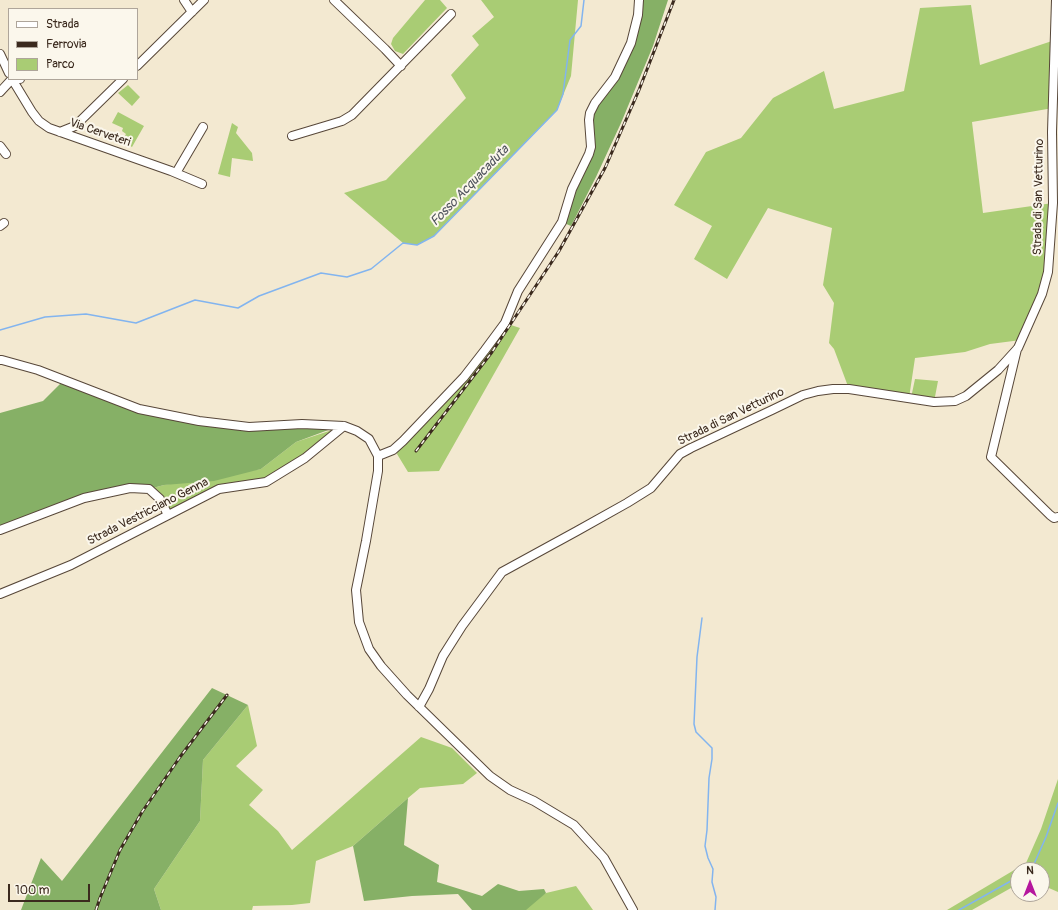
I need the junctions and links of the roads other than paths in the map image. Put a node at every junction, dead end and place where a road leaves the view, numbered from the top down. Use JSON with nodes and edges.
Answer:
{"nodes":[{"id":1,"x":184,"y":0,"type":"edge"},
{"id":2,"x":204,"y":0,"type":"edge"},
{"id":3,"x":334,"y":0,"type":"edge"},
{"id":4,"x":639,"y":0,"type":"edge"},
{"id":5,"x":1057,"y":1,"type":"edge"},
{"id":6,"x":192,"y":12,"type":"junction"},
{"id":7,"x":451,"y":14,"type":"dead end"},
{"id":8,"x":0,"y":54,"type":"edge"},
{"id":9,"x":138,"y":65,"type":"edge"},
{"id":10,"x":401,"y":66,"type":"junction"},
{"id":11,"x":8,"y":71,"type":"edge"},
{"id":12,"x":11,"y":80,"type":"edge"},
{"id":13,"x":13,"y":80,"type":"edge"},
{"id":14,"x":122,"y":80,"type":"edge"},
{"id":15,"x":0,"y":92,"type":"edge"},
{"id":16,"x":203,"y":127,"type":"dead end"},
{"id":17,"x":60,"y":132,"type":"junction"},
{"id":18,"x":292,"y":136,"type":"dead end"},
{"id":19,"x":0,"y":146,"type":"edge"},
{"id":20,"x":6,"y":154,"type":"dead end"},
{"id":21,"x":176,"y":173,"type":"junction"},
{"id":22,"x":202,"y":184,"type":"dead end"},
{"id":23,"x":1018,"y":348,"type":"junction"},
{"id":24,"x":0,"y":360,"type":"edge"},
{"id":25,"x":344,"y":426,"type":"junction"},
{"id":26,"x":378,"y":456,"type":"junction"},
{"id":27,"x":168,"y":515,"type":"junction"},
{"id":28,"x":1058,"y":516,"type":"edge"},
{"id":29,"x":0,"y":530,"type":"edge"},
{"id":30,"x":0,"y":594,"type":"edge"},
{"id":31,"x":419,"y":707,"type":"junction"},
{"id":32,"x":633,"y":910,"type":"edge"}],
"edges":[{"from":1,"to":6,"type":"street"},
{"from":2,"to":6,"type":"street"},
{"from":3,"to":10,"type":"street"},
{"from":4,"to":26,"type":"street"},
{"from":5,"to":23,"type":"street","name":"Strada di San Vetturino"},
{"from":6,"to":9,"type":"street"},
{"from":7,"to":10,"type":"street"},
{"from":8,"to":11,"type":"street"},
{"from":10,"to":18,"type":"street"},
{"from":12,"to":15,"type":"street"},
{"from":13,"to":17,"type":"street","name":"Via Cerveteri"},
{"from":14,"to":17,"type":"street"},
{"from":16,"to":21,"type":"street"},
{"from":17,"to":21,"type":"street","name":"Via Cerveteri"},
{"from":19,"to":20,"type":"street"},
{"from":21,"to":22,"type":"street","name":"Via Cerveteri"},
{"from":23,"to":28,"type":"street"},
{"from":23,"to":31,"type":"street","name":"Strada di San Vetturino"},
{"from":24,"to":25,"type":"street"},
{"from":25,"to":26,"type":"street"},
{"from":25,"to":27,"type":"street","name":"Strada Vestricciano Genna"},
{"from":26,"to":31,"type":"street"},
{"from":27,"to":29,"type":"street"},
{"from":27,"to":30,"type":"street","name":"Strada Vestricciano Genna"},
{"from":31,"to":32,"type":"street"}]}
